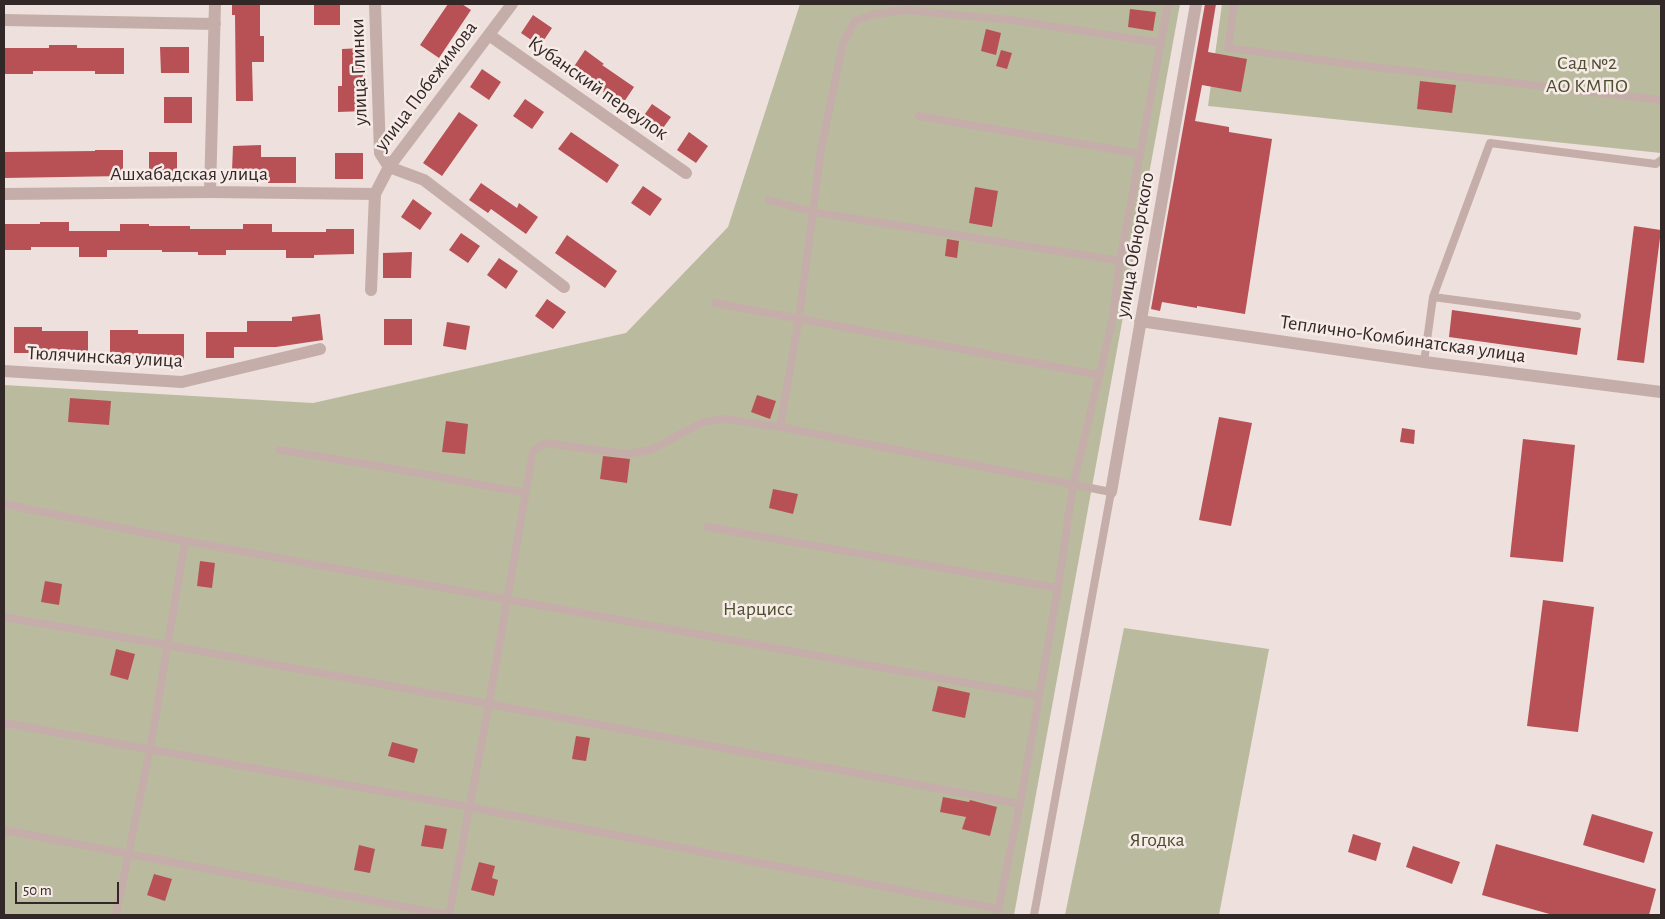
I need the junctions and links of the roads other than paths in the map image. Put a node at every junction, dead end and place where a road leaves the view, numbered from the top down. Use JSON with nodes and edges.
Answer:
{"nodes":[{"id":1,"x":215,"y":4,"type":"edge"},
{"id":2,"x":375,"y":4,"type":"edge"},
{"id":3,"x":512,"y":4,"type":"edge"},
{"id":4,"x":1168,"y":4,"type":"edge"},
{"id":5,"x":1196,"y":4,"type":"edge"},
{"id":6,"x":1234,"y":4,"type":"edge"},
{"id":7,"x":4,"y":20,"type":"edge"},
{"id":8,"x":215,"y":24,"type":"junction"},
{"id":9,"x":489,"y":35,"type":"junction"},
{"id":10,"x":1161,"y":43,"type":"junction"},
{"id":11,"x":1661,"y":100,"type":"edge"},
{"id":12,"x":919,"y":116,"type":"dead end"},
{"id":13,"x":1140,"y":154,"type":"junction"},
{"id":14,"x":1661,"y":160,"type":"edge"},
{"id":15,"x":389,"y":167,"type":"junction"},
{"id":16,"x":686,"y":173,"type":"dead end"},
{"id":17,"x":210,"y":192,"type":"junction"},
{"id":18,"x":4,"y":194,"type":"edge"},
{"id":19,"x":375,"y":194,"type":"junction"},
{"id":20,"x":768,"y":200,"type":"dead end"},
{"id":21,"x":813,"y":212,"type":"junction"},
{"id":22,"x":1120,"y":261,"type":"junction"},
{"id":23,"x":564,"y":287,"type":"dead end"},
{"id":24,"x":371,"y":290,"type":"dead end"},
{"id":25,"x":1433,"y":297,"type":"junction"},
{"id":26,"x":715,"y":303,"type":"dead end"},
{"id":27,"x":1577,"y":316,"type":"dead end"},
{"id":28,"x":799,"y":318,"type":"junction"},
{"id":29,"x":1140,"y":321,"type":"junction"},
{"id":30,"x":320,"y":349,"type":"dead end"},
{"id":31,"x":1424,"y":362,"type":"junction"},
{"id":32,"x":4,"y":372,"type":"edge"},
{"id":33,"x":1099,"y":375,"type":"junction"},
{"id":34,"x":1661,"y":392,"type":"edge"},
{"id":35,"x":780,"y":427,"type":"junction"},
{"id":36,"x":280,"y":450,"type":"dead end"},
{"id":37,"x":1073,"y":484,"type":"junction"},
{"id":38,"x":1111,"y":492,"type":"junction"},
{"id":39,"x":526,"y":493,"type":"junction"},
{"id":40,"x":4,"y":504,"type":"edge"},
{"id":41,"x":706,"y":528,"type":"dead end"},
{"id":42,"x":185,"y":541,"type":"junction"},
{"id":43,"x":1058,"y":588,"type":"junction"},
{"id":44,"x":508,"y":600,"type":"junction"},
{"id":45,"x":4,"y":617,"type":"edge"},
{"id":46,"x":167,"y":645,"type":"junction"},
{"id":47,"x":1039,"y":696,"type":"junction"},
{"id":48,"x":489,"y":704,"type":"junction"},
{"id":49,"x":4,"y":723,"type":"edge"},
{"id":50,"x":150,"y":749,"type":"junction"},
{"id":51,"x":1020,"y":804,"type":"junction"},
{"id":52,"x":469,"y":807,"type":"junction"},
{"id":53,"x":4,"y":830,"type":"edge"},
{"id":54,"x":129,"y":853,"type":"junction"},
{"id":55,"x":998,"y":912,"type":"edge"},
{"id":56,"x":116,"y":915,"type":"edge"},
{"id":57,"x":448,"y":915,"type":"edge"},
{"id":58,"x":1034,"y":915,"type":"edge"}],
"edges":[{"from":1,"to":8,"type":"street"},
{"from":2,"to":15,"type":"street","name":"улица Глинки"},
{"from":3,"to":9,"type":"street","name":"улица Побежимова"},
{"from":4,"to":10,"type":"lane"},
{"from":5,"to":29,"type":"street","name":"улица Обнорского"},
{"from":6,"to":11,"type":"lane"},
{"from":7,"to":8,"type":"street"},
{"from":8,"to":17,"type":"street"},
{"from":9,"to":15,"type":"street","name":"улица Побежимова"},
{"from":9,"to":16,"type":"street","name":"Кубанский переулок"},
{"from":10,"to":13,"type":"lane"},
{"from":10,"to":21,"type":"lane"},
{"from":12,"to":13,"type":"lane"},
{"from":13,"to":22,"type":"lane"},
{"from":14,"to":25,"type":"lane"},
{"from":15,"to":19,"type":"street","name":"улица Побежимова"},
{"from":15,"to":23,"type":"street"},
{"from":17,"to":18,"type":"street","name":"Ашхабадская улица"},
{"from":17,"to":19,"type":"street","name":"Ашхабадская улица"},
{"from":19,"to":24,"type":"street"},
{"from":20,"to":21,"type":"lane"},
{"from":21,"to":22,"type":"lane"},
{"from":21,"to":28,"type":"lane"},
{"from":22,"to":33,"type":"lane"},
{"from":25,"to":27,"type":"lane"},
{"from":25,"to":31,"type":"lane"},
{"from":26,"to":28,"type":"lane"},
{"from":28,"to":33,"type":"lane"},
{"from":28,"to":35,"type":"lane"},
{"from":29,"to":31,"type":"street","name":"Теплично-Комбинатская улица"},
{"from":29,"to":38,"type":"street","name":"улица Обнорского"},
{"from":30,"to":32,"type":"street","name":"Тюлячинская улица"},
{"from":31,"to":34,"type":"street","name":"Теплично-Комбинатская улица"},
{"from":33,"to":37,"type":"lane"},
{"from":35,"to":37,"type":"lane"},
{"from":35,"to":39,"type":"lane"},
{"from":36,"to":39,"type":"lane"},
{"from":37,"to":38,"type":"lane"},
{"from":37,"to":43,"type":"lane"},
{"from":38,"to":58,"type":"lane"},
{"from":39,"to":44,"type":"lane"},
{"from":40,"to":42,"type":"lane"},
{"from":41,"to":43,"type":"lane"},
{"from":42,"to":44,"type":"lane"},
{"from":42,"to":46,"type":"lane"},
{"from":43,"to":47,"type":"lane"},
{"from":44,"to":47,"type":"lane"},
{"from":44,"to":48,"type":"lane"},
{"from":45,"to":46,"type":"lane"},
{"from":46,"to":48,"type":"lane"},
{"from":46,"to":50,"type":"lane"},
{"from":47,"to":51,"type":"lane"},
{"from":48,"to":51,"type":"lane"},
{"from":48,"to":52,"type":"lane"},
{"from":49,"to":50,"type":"lane"},
{"from":50,"to":52,"type":"lane"},
{"from":50,"to":54,"type":"lane"},
{"from":51,"to":55,"type":"lane"},
{"from":52,"to":55,"type":"lane"},
{"from":52,"to":57,"type":"lane"},
{"from":53,"to":54,"type":"lane"},
{"from":54,"to":56,"type":"lane"},
{"from":54,"to":57,"type":"lane"}]}
